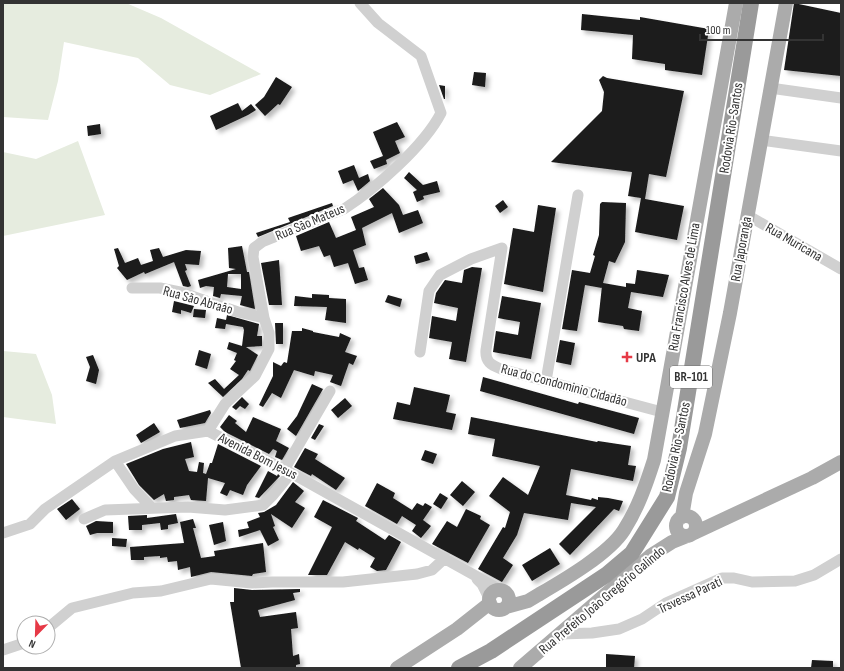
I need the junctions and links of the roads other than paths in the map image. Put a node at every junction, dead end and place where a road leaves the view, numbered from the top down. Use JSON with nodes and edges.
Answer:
{"nodes":[{"id":1,"x":360,"y":3,"type":"edge"},
{"id":2,"x":736,"y":3,"type":"edge"},
{"id":3,"x":751,"y":3,"type":"edge"},
{"id":4,"x":786,"y":3,"type":"edge"},
{"id":5,"x":770,"y":88,"type":"junction"},
{"id":6,"x":841,"y":98,"type":"edge"},
{"id":7,"x":760,"y":140,"type":"junction"},
{"id":8,"x":841,"y":151,"type":"edge"},
{"id":9,"x":578,"y":196,"type":"dead end"},
{"id":10,"x":747,"y":215,"type":"junction"},
{"id":11,"x":841,"y":269,"type":"edge"},
{"id":12,"x":132,"y":288,"type":"dead end"},
{"id":13,"x":264,"y":318,"type":"junction"},
{"id":14,"x":420,"y":352,"type":"dead end"},
{"id":15,"x":546,"y":381,"type":"junction"},
{"id":16,"x":330,"y":391,"type":"dead end"},
{"id":17,"x":662,"y":412,"type":"junction"},
{"id":18,"x":208,"y":431,"type":"junction"},
{"id":19,"x":115,"y":461,"type":"junction"},
{"id":20,"x":841,"y":462,"type":"edge"},
{"id":21,"x":287,"y":471,"type":"junction"},
{"id":22,"x":152,"y":508,"type":"junction"},
{"id":23,"x":84,"y":519,"type":"dead end"},
{"id":24,"x":687,"y":526,"type":"junction"},
{"id":25,"x":3,"y":533,"type":"edge"},
{"id":26,"x":445,"y":558,"type":"junction"},
{"id":27,"x":841,"y":559,"type":"edge"},
{"id":28,"x":469,"y":571,"type":"junction"},
{"id":29,"x":503,"y":591,"type":"junction"},
{"id":30,"x":538,"y":595,"type":"junction"},
{"id":31,"x":496,"y":605,"type":"junction"},
{"id":32,"x":56,"y":621,"type":"edge"},
{"id":33,"x":561,"y":634,"type":"junction"},
{"id":34,"x":16,"y":646,"type":"edge"},
{"id":35,"x":3,"y":650,"type":"edge"},
{"id":36,"x":470,"y":664,"type":"edge"},
{"id":37,"x":397,"y":668,"type":"edge"},
{"id":38,"x":459,"y":668,"type":"edge"},
{"id":39,"x":520,"y":668,"type":"edge"}],
"edges":[{"from":1,"to":13,"type":"street","name":"Rua São Mateus"},
{"from":2,"to":17,"type":"main road","name":"Rua Francisco Alves de Lima"},
{"from":3,"to":36,"type":"highway","name":"Rodovia Rio-Santos","number":"BR-101"},
{"from":4,"to":5,"type":"main road","name":"Rua Japoranga"},
{"from":5,"to":6,"type":"street"},
{"from":5,"to":7,"type":"main road","name":"Rua Japoranga"},
{"from":7,"to":8,"type":"street"},
{"from":7,"to":10,"type":"main road","name":"Rua Japoranga"},
{"from":9,"to":15,"type":"street"},
{"from":10,"to":11,"type":"street","name":"Rua Muricana"},
{"from":10,"to":24,"type":"main road","name":"Rua Japoranga"},
{"from":12,"to":13,"type":"street","name":"Rua São Abraão"},
{"from":13,"to":18,"type":"street","name":"Rua São Mateus"},
{"from":14,"to":15,"type":"street","name":"Rua do Condominio Cidadão"},
{"from":15,"to":17,"type":"street","name":"Rua do Condominio Cidadão"},
{"from":16,"to":21,"type":"street"},
{"from":17,"to":30,"type":"main road","name":"Rua Francisco Alves de Lima"},
{"from":18,"to":19,"type":"street","name":"Avenida Bom Jesus"},
{"from":18,"to":21,"type":"street","name":"Avenida Bom Jesus"},
{"from":19,"to":22,"type":"street"},
{"from":19,"to":25,"type":"street","name":"Avenida Bom Jesus"},
{"from":20,"to":24,"type":"main road"},
{"from":21,"to":22,"type":"street"},
{"from":21,"to":26,"type":"street","name":"Avenida Bom Jesus"},
{"from":22,"to":23,"type":"street"},
{"from":24,"to":33,"type":"main road","name":"Rua Prefeito João Gregório Galindo"},
{"from":26,"to":28,"type":"street","name":"Avenida Bom Jesus"},
{"from":26,"to":32,"type":"street"},
{"from":27,"to":33,"type":"street","name":"Trsvessa Parati"},
{"from":28,"to":29,"type":"street","name":"Avenida Bom Jesus"},
{"from":28,"to":31,"type":"street","name":"Avenida Bom Jesus"},
{"from":29,"to":30,"type":"main road"},
{"from":29,"to":31,"type":"main road"},
{"from":30,"to":31,"type":"main road","name":"Rua Francisco Alves de Lima"},
{"from":31,"to":37,"type":"main road","name":"Rua Francisco Alves de Lima"},
{"from":33,"to":39,"type":"main road","name":"Rua Prefeito João Gregório Galindo"},
{"from":34,"to":35,"type":"street"},
{"from":36,"to":38,"type":"highway","name":"Rodovia Rio-Santos","number":"BR-101"}]}
